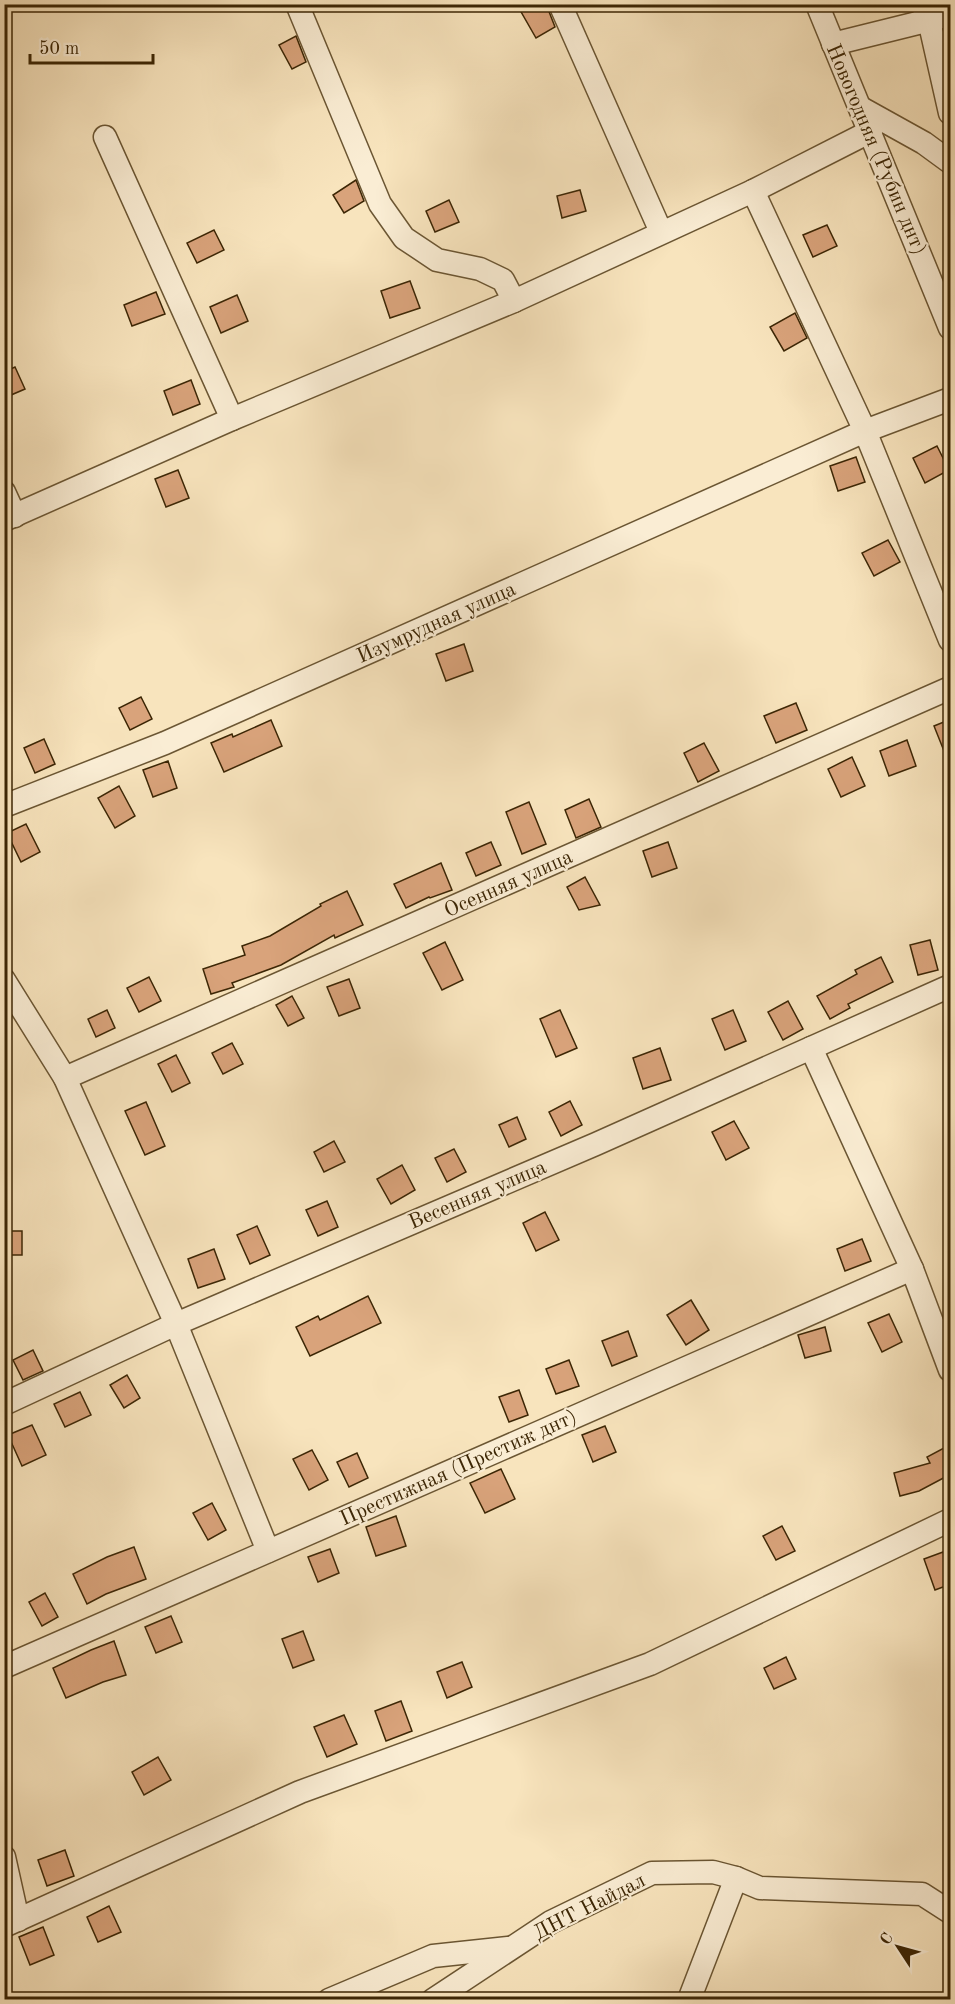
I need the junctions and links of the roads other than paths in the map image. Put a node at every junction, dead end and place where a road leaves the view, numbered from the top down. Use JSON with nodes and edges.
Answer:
{"nodes":[{"id":1,"x":297,"y":4,"type":"edge"},
{"id":2,"x":560,"y":4,"type":"edge"},
{"id":3,"x":818,"y":4,"type":"edge"},
{"id":4,"x":934,"y":13,"type":"edge"},
{"id":5,"x":833,"y":44,"type":"junction"},
{"id":6,"x":936,"y":50,"type":"junction"},
{"id":7,"x":951,"y":70,"type":"edge"},
{"id":8,"x":861,"y":108,"type":"junction"},
{"id":9,"x":951,"y":113,"type":"edge"},
{"id":10,"x":871,"y":131,"type":"junction"},
{"id":11,"x":105,"y":137,"type":"dead end"},
{"id":12,"x":951,"y":162,"type":"edge"},
{"id":13,"x":753,"y":191,"type":"junction"},
{"id":14,"x":661,"y":232,"type":"junction"},
{"id":15,"x":514,"y":301,"type":"junction"},
{"id":16,"x":951,"y":328,"type":"edge"},
{"id":17,"x":951,"y":399,"type":"edge"},
{"id":18,"x":232,"y":419,"type":"junction"},
{"id":19,"x":865,"y":431,"type":"junction"},
{"id":20,"x":4,"y":492,"type":"edge"},
{"id":21,"x":10,"y":518,"type":"edge"},
{"id":22,"x":951,"y":640,"type":"edge"},
{"id":23,"x":951,"y":688,"type":"edge"},
{"id":24,"x":4,"y":806,"type":"edge"},
{"id":25,"x":4,"y":980,"type":"edge"},
{"id":26,"x":951,"y":986,"type":"edge"},
{"id":27,"x":812,"y":1048,"type":"junction"},
{"id":28,"x":65,"y":1078,"type":"junction"},
{"id":29,"x":912,"y":1269,"type":"junction"},
{"id":30,"x":176,"y":1324,"type":"junction"},
{"id":31,"x":951,"y":1370,"type":"edge"},
{"id":32,"x":4,"y":1404,"type":"edge"},
{"id":33,"x":951,"y":1520,"type":"edge"},
{"id":34,"x":267,"y":1551,"type":"junction"},
{"id":35,"x":4,"y":1667,"type":"edge"},
{"id":36,"x":4,"y":1857,"type":"edge"},
{"id":37,"x":736,"y":1878,"type":"junction"},
{"id":38,"x":951,"y":1912,"type":"edge"},
{"id":39,"x":11,"y":1923,"type":"edge"},
{"id":40,"x":513,"y":1947,"type":"junction"},
{"id":41,"x":691,"y":1994,"type":"edge"},
{"id":42,"x":330,"y":2000,"type":"edge"},
{"id":43,"x":433,"y":2000,"type":"edge"},
{"id":44,"x":669,"y":2000,"type":"edge"}],
"edges":[{"from":1,"to":15,"type":"street"},
{"from":2,"to":14,"type":"street"},
{"from":3,"to":5,"type":"street","name":"Новогодняя (Рубин днт)"},
{"from":4,"to":5,"type":"street"},
{"from":4,"to":6,"type":"street"},
{"from":5,"to":8,"type":"street","name":"Новогодняя (Рубин днт)"},
{"from":6,"to":7,"type":"street"},
{"from":6,"to":9,"type":"street"},
{"from":8,"to":10,"type":"street","name":"Новогодняя (Рубин днт)"},
{"from":8,"to":12,"type":"street"},
{"from":10,"to":13,"type":"street"},
{"from":10,"to":16,"type":"street","name":"Новогодняя (Рубин днт)"},
{"from":11,"to":18,"type":"street"},
{"from":13,"to":14,"type":"street"},
{"from":13,"to":19,"type":"street"},
{"from":14,"to":15,"type":"street"},
{"from":15,"to":18,"type":"street"},
{"from":17,"to":19,"type":"street","name":"Изумрудная улица"},
{"from":18,"to":21,"type":"street"},
{"from":19,"to":22,"type":"street"},
{"from":19,"to":24,"type":"street","name":"Изумрудная улица"},
{"from":20,"to":21,"type":"street"},
{"from":23,"to":28,"type":"street","name":"Осенняя улица"},
{"from":25,"to":28,"type":"street"},
{"from":26,"to":27,"type":"street","name":"Весенняя улица"},
{"from":27,"to":29,"type":"street"},
{"from":27,"to":30,"type":"street","name":"Весенняя улица"},
{"from":28,"to":30,"type":"street"},
{"from":29,"to":31,"type":"street"},
{"from":29,"to":34,"type":"street","name":"Престижная (Престиж днт)"},
{"from":30,"to":32,"type":"street","name":"Весенняя улица"},
{"from":30,"to":34,"type":"street"},
{"from":33,"to":39,"type":"street"},
{"from":34,"to":35,"type":"street","name":"Престижная (Престиж днт)"},
{"from":36,"to":39,"type":"street"},
{"from":37,"to":38,"type":"street","name":"ДНТ Найдал"},
{"from":37,"to":40,"type":"street","name":"ДНТ Найдал"},
{"from":37,"to":41,"type":"street"},
{"from":40,"to":42,"type":"street"},
{"from":40,"to":43,"type":"street","name":"ДНТ Найдал"},
{"from":41,"to":44,"type":"street"}]}
